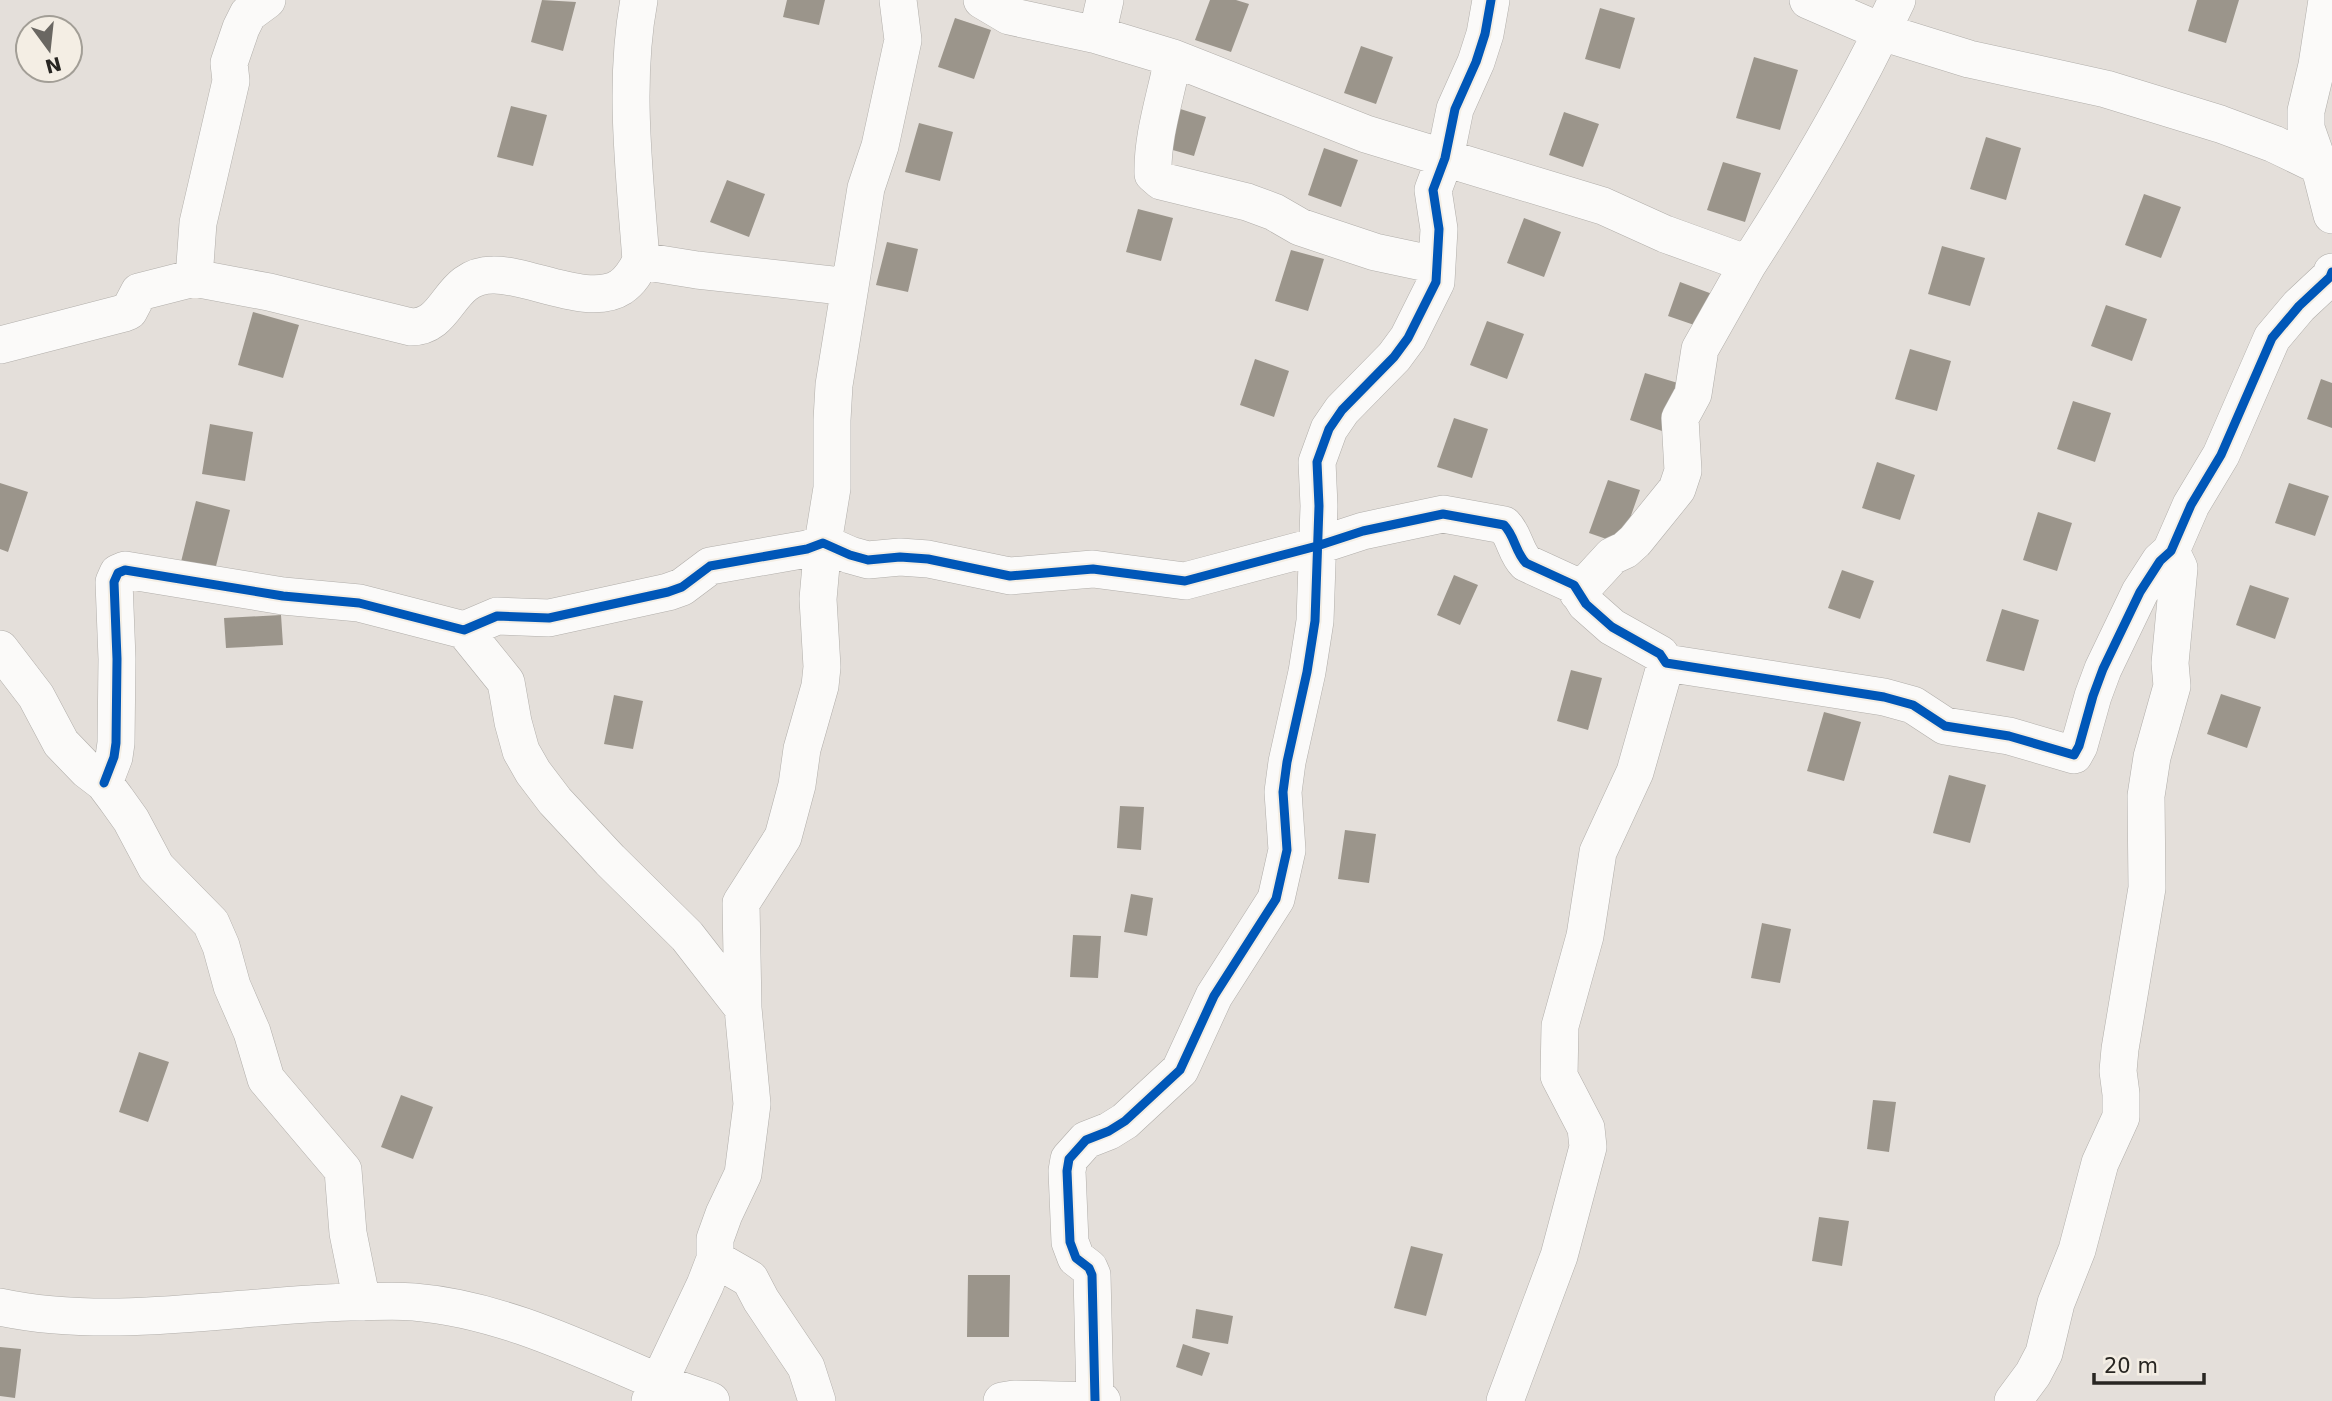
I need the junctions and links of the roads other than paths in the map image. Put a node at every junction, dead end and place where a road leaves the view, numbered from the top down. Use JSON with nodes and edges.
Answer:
{"nodes":[{"id":1,"x":267,"y":0,"type":"edge"},
{"id":2,"x":639,"y":0,"type":"edge"},
{"id":3,"x":898,"y":0,"type":"edge"},
{"id":4,"x":982,"y":0,"type":"edge"},
{"id":5,"x":1105,"y":0,"type":"edge"},
{"id":6,"x":1491,"y":0,"type":"edge"},
{"id":7,"x":1808,"y":0,"type":"edge"},
{"id":8,"x":1897,"y":0,"type":"edge"},
{"id":9,"x":2327,"y":0,"type":"edge"},
{"id":10,"x":1882,"y":32,"type":"junction"},
{"id":11,"x":1097,"y":36,"type":"junction"},
{"id":12,"x":1173,"y":58,"type":"junction"},
{"id":13,"x":1445,"y":158,"type":"junction"},
{"id":14,"x":2326,"y":170,"type":"edge"},
{"id":15,"x":2332,"y":215,"type":"edge"},
{"id":16,"x":641,"y":261,"type":"junction"},
{"id":17,"x":1436,"y":264,"type":"junction"},
{"id":18,"x":1748,"y":264,"type":"junction"},
{"id":19,"x":2332,"y":272,"type":"edge"},
{"id":20,"x":194,"y":278,"type":"junction"},
{"id":21,"x":850,"y":286,"type":"junction"},
{"id":22,"x":0,"y":345,"type":"edge"},
{"id":23,"x":823,"y":543,"type":"junction"},
{"id":24,"x":1317,"y":546,"type":"junction"},
{"id":25,"x":2171,"y":551,"type":"junction"},
{"id":26,"x":1578,"y":593,"type":"junction"},
{"id":27,"x":464,"y":630,"type":"junction"},
{"id":28,"x":0,"y":649,"type":"edge"},
{"id":29,"x":1666,"y":663,"type":"junction"},
{"id":30,"x":104,"y":783,"type":"junction"},
{"id":31,"x":743,"y":1008,"type":"junction"},
{"id":32,"x":715,"y":1259,"type":"junction"},
{"id":33,"x":362,"y":1302,"type":"junction"},
{"id":34,"x":0,"y":1307,"type":"edge"},
{"id":35,"x":654,"y":1392,"type":"edge"},
{"id":36,"x":1098,"y":1400,"type":"edge"},
{"id":37,"x":711,"y":1401,"type":"edge"},
{"id":38,"x":817,"y":1401,"type":"edge"},
{"id":39,"x":1002,"y":1401,"type":"edge"},
{"id":40,"x":1505,"y":1401,"type":"edge"},
{"id":41,"x":2013,"y":1401,"type":"edge"}],
"edges":[{"from":1,"to":20,"type":"street"},
{"from":2,"to":16,"type":"street"},
{"from":3,"to":21,"type":"street"},
{"from":4,"to":11,"type":"street"},
{"from":5,"to":11,"type":"street"},
{"from":6,"to":13,"type":"street"},
{"from":7,"to":10,"type":"street"},
{"from":8,"to":10,"type":"street"},
{"from":9,"to":14,"type":"street"},
{"from":10,"to":14,"type":"street"},
{"from":10,"to":18,"type":"street"},
{"from":11,"to":12,"type":"street"},
{"from":12,"to":13,"type":"street"},
{"from":12,"to":17,"type":"street"},
{"from":13,"to":17,"type":"street"},
{"from":13,"to":18,"type":"street"},
{"from":14,"to":15,"type":"street"},
{"from":16,"to":20,"type":"street"},
{"from":16,"to":21,"type":"street"},
{"from":17,"to":24,"type":"street"},
{"from":18,"to":26,"type":"street"},
{"from":19,"to":25,"type":"street"},
{"from":20,"to":22,"type":"street"},
{"from":21,"to":23,"type":"street"},
{"from":23,"to":24,"type":"street"},
{"from":23,"to":27,"type":"street"},
{"from":23,"to":31,"type":"street"},
{"from":24,"to":26,"type":"street"},
{"from":24,"to":36,"type":"street"},
{"from":25,"to":29,"type":"street"},
{"from":25,"to":41,"type":"street"},
{"from":26,"to":29,"type":"street"},
{"from":27,"to":30,"type":"street"},
{"from":27,"to":31,"type":"street"},
{"from":28,"to":30,"type":"street"},
{"from":29,"to":40,"type":"street"},
{"from":30,"to":33,"type":"street"},
{"from":31,"to":32,"type":"street"},
{"from":32,"to":35,"type":"street"},
{"from":32,"to":38,"type":"street"},
{"from":33,"to":34,"type":"street"},
{"from":33,"to":35,"type":"street"},
{"from":35,"to":37,"type":"street"},
{"from":36,"to":39,"type":"street"}]}
